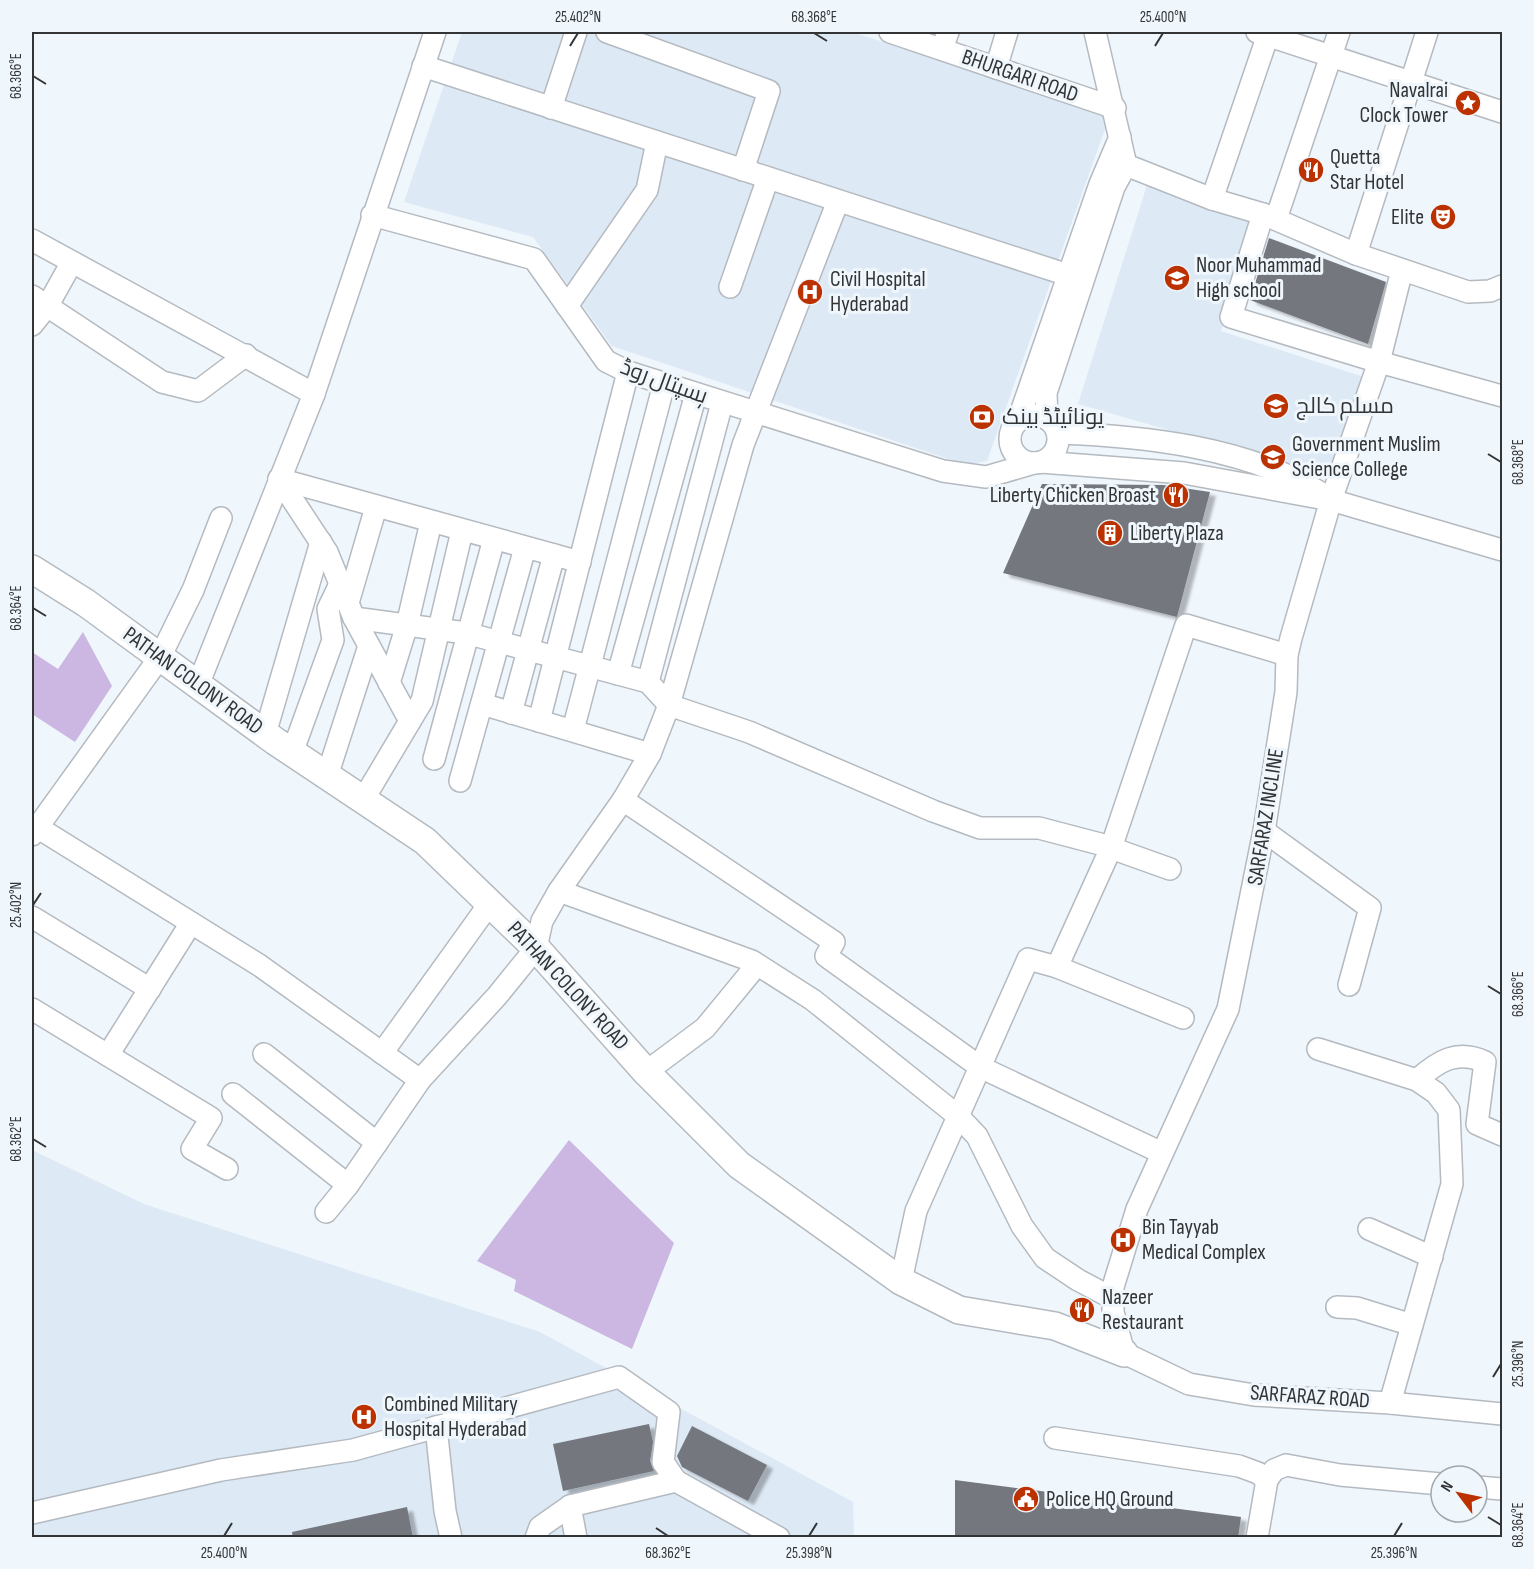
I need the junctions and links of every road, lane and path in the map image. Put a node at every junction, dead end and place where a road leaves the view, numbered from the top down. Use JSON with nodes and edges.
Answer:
{"nodes":[{"id":1,"x":435,"y":32,"type":"edge"},
{"id":2,"x":576,"y":32,"type":"edge"},
{"id":3,"x":607,"y":32,"type":"edge"},
{"id":4,"x":890,"y":32,"type":"edge"},
{"id":5,"x":1007,"y":32,"type":"edge"},
{"id":6,"x":1095,"y":32,"type":"edge"},
{"id":7,"x":1339,"y":32,"type":"edge"},
{"id":8,"x":1428,"y":32,"type":"edge"},
{"id":9,"x":1265,"y":33,"type":"edge"},
{"id":10,"x":945,"y":40,"type":"edge"},
{"id":11,"x":1331,"y":55,"type":"junction"},
{"id":12,"x":423,"y":66,"type":"junction"},
{"id":13,"x":996,"y":68,"type":"junction"},
{"id":14,"x":1412,"y":81,"type":"junction"},
{"id":15,"x":551,"y":108,"type":"junction"},
{"id":16,"x":1115,"y":108,"type":"junction"},
{"id":17,"x":1503,"y":112,"type":"edge"},
{"id":18,"x":1120,"y":137,"type":"junction"},
{"id":19,"x":657,"y":142,"type":"junction"},
{"id":20,"x":1126,"y":165,"type":"junction"},
{"id":21,"x":743,"y":170,"type":"junction"},
{"id":22,"x":768,"y":178,"type":"junction"},
{"id":23,"x":1212,"y":200,"type":"junction"},
{"id":24,"x":838,"y":201,"type":"junction"},
{"id":25,"x":372,"y":215,"type":"junction"},
{"id":26,"x":1270,"y":216,"type":"junction"},
{"id":27,"x":32,"y":240,"type":"edge"},
{"id":28,"x":1356,"y":254,"type":"junction"},
{"id":29,"x":72,"y":262,"type":"junction"},
{"id":30,"x":1402,"y":270,"type":"junction"},
{"id":31,"x":1068,"y":275,"type":"junction"},
{"id":32,"x":1503,"y":286,"type":"edge"},
{"id":33,"x":730,"y":287,"type":"dead end"},
{"id":34,"x":40,"y":301,"type":"edge"},
{"id":35,"x":567,"y":306,"type":"junction"},
{"id":36,"x":32,"y":325,"type":"edge"},
{"id":37,"x":246,"y":355,"type":"junction"},
{"id":38,"x":1379,"y":362,"type":"junction"},
{"id":39,"x":628,"y":372,"type":"junction"},
{"id":40,"x":664,"y":384,"type":"junction"},
{"id":41,"x":314,"y":394,"type":"junction"},
{"id":42,"x":696,"y":394,"type":"junction"},
{"id":43,"x":1503,"y":396,"type":"edge"},
{"id":44,"x":722,"y":403,"type":"junction"},
{"id":45,"x":757,"y":414,"type":"junction"},
{"id":46,"x":1018,"y":421,"type":"junction"},
{"id":47,"x":1053,"y":426,"type":"junction"},
{"id":48,"x":1011,"y":444,"type":"junction"},
{"id":49,"x":1038,"y":463,"type":"junction"},
{"id":50,"x":968,"y":476,"type":"junction"},
{"id":51,"x":279,"y":479,"type":"junction"},
{"id":52,"x":1331,"y":500,"type":"junction"},
{"id":53,"x":376,"y":507,"type":"junction"},
{"id":54,"x":221,"y":518,"type":"dead end"},
{"id":55,"x":431,"y":522,"type":"junction"},
{"id":56,"x":462,"y":531,"type":"junction"},
{"id":57,"x":494,"y":539,"type":"junction"},
{"id":58,"x":321,"y":542,"type":"junction"},
{"id":59,"x":525,"y":548,"type":"junction"},
{"id":60,"x":1503,"y":549,"type":"edge"},
{"id":61,"x":554,"y":555,"type":"junction"},
{"id":62,"x":580,"y":562,"type":"junction"},
{"id":63,"x":32,"y":569,"type":"edge"},
{"id":64,"x":347,"y":602,"type":"junction"},
{"id":65,"x":407,"y":625,"type":"junction"},
{"id":66,"x":438,"y":630,"type":"junction"},
{"id":67,"x":468,"y":634,"type":"junction"},
{"id":68,"x":499,"y":642,"type":"junction"},
{"id":69,"x":369,"y":646,"type":"junction"},
{"id":70,"x":528,"y":650,"type":"junction"},
{"id":71,"x":1287,"y":656,"type":"junction"},
{"id":72,"x":160,"y":657,"type":"junction"},
{"id":73,"x":556,"y":657,"type":"junction"},
{"id":74,"x":589,"y":666,"type":"junction"},
{"id":75,"x":618,"y":674,"type":"junction"},
{"id":76,"x":648,"y":682,"type":"junction"},
{"id":77,"x":389,"y":683,"type":"junction"},
{"id":78,"x":198,"y":685,"type":"junction"},
{"id":79,"x":482,"y":704,"type":"junction"},
{"id":80,"x":669,"y":705,"type":"junction"},
{"id":81,"x":511,"y":713,"type":"junction"},
{"id":82,"x":410,"y":721,"type":"junction"},
{"id":83,"x":539,"y":721,"type":"junction"},
{"id":84,"x":573,"y":730,"type":"junction"},
{"id":85,"x":265,"y":734,"type":"junction"},
{"id":86,"x":292,"y":753,"type":"junction"},
{"id":87,"x":650,"y":753,"type":"junction"},
{"id":88,"x":434,"y":759,"type":"dead end"},
{"id":89,"x":327,"y":776,"type":"junction"},
{"id":90,"x":460,"y":781,"type":"dead end"},
{"id":91,"x":363,"y":800,"type":"junction"},
{"id":92,"x":623,"y":800,"type":"junction"},
{"id":93,"x":34,"y":831,"type":"edge"},
{"id":94,"x":1264,"y":831,"type":"junction"},
{"id":95,"x":1111,"y":848,"type":"junction"},
{"id":96,"x":1170,"y":869,"type":"dead end"},
{"id":97,"x":559,"y":891,"type":"junction"},
{"id":98,"x":490,"y":903,"type":"junction"},
{"id":99,"x":32,"y":917,"type":"edge"},
{"id":100,"x":191,"y":923,"type":"junction"},
{"id":101,"x":536,"y":948,"type":"junction"},
{"id":102,"x":756,"y":966,"type":"junction"},
{"id":103,"x":1056,"y":967,"type":"junction"},
{"id":104,"x":1349,"y":985,"type":"dead end"},
{"id":105,"x":150,"y":989,"type":"junction"},
{"id":106,"x":32,"y":1009,"type":"edge"},
{"id":107,"x":1183,"y":1018,"type":"dead end"},
{"id":108,"x":1318,"y":1049,"type":"dead end"},
{"id":109,"x":382,"y":1053,"type":"junction"},
{"id":110,"x":264,"y":1054,"type":"dead end"},
{"id":111,"x":108,"y":1055,"type":"junction"},
{"id":112,"x":980,"y":1067,"type":"junction"},
{"id":113,"x":646,"y":1072,"type":"junction"},
{"id":114,"x":420,"y":1080,"type":"junction"},
{"id":115,"x":1417,"y":1080,"type":"junction"},
{"id":116,"x":233,"y":1094,"type":"dead end"},
{"id":117,"x":958,"y":1116,"type":"junction"},
{"id":118,"x":1503,"y":1135,"type":"edge"},
{"id":119,"x":377,"y":1143,"type":"junction"},
{"id":120,"x":1162,"y":1153,"type":"junction"},
{"id":121,"x":227,"y":1169,"type":"dead end"},
{"id":122,"x":348,"y":1185,"type":"junction"},
{"id":123,"x":326,"y":1212,"type":"dead end"},
{"id":124,"x":1369,"y":1229,"type":"dead end"},
{"id":125,"x":1432,"y":1257,"type":"junction"},
{"id":126,"x":902,"y":1281,"type":"junction"},
{"id":127,"x":1112,"y":1298,"type":"junction"},
{"id":128,"x":1337,"y":1307,"type":"dead end"},
{"id":129,"x":1412,"y":1325,"type":"junction"},
{"id":130,"x":1124,"y":1353,"type":"junction"},
{"id":131,"x":1390,"y":1403,"type":"junction"},
{"id":132,"x":1503,"y":1414,"type":"edge"},
{"id":133,"x":436,"y":1427,"type":"junction"},
{"id":134,"x":1055,"y":1438,"type":"dead end"},
{"id":135,"x":1267,"y":1480,"type":"junction"},
{"id":136,"x":676,"y":1481,"type":"junction"},
{"id":137,"x":1429,"y":1483,"type":"edge"},
{"id":138,"x":570,"y":1506,"type":"junction"},
{"id":139,"x":32,"y":1513,"type":"edge"},
{"id":140,"x":451,"y":1538,"type":"edge"},
{"id":141,"x":536,"y":1538,"type":"edge"},
{"id":142,"x":576,"y":1538,"type":"edge"},
{"id":143,"x":779,"y":1538,"type":"edge"},
{"id":144,"x":1257,"y":1538,"type":"edge"}],
"edges":[{"from":1,"to":12,"type":"street"},
{"from":2,"to":15,"type":"street"},
{"from":3,"to":21,"type":"street"},
{"from":4,"to":10,"type":"street","name":"BHURGARI ROAD"},
{"from":5,"to":13,"type":"street"},
{"from":6,"to":16,"type":"street"},
{"from":7,"to":11,"type":"street"},
{"from":8,"to":14,"type":"street"},
{"from":9,"to":11,"type":"street"},
{"from":9,"to":23,"type":"street"},
{"from":10,"to":13,"type":"street","name":"BHURGARI ROAD"},
{"from":11,"to":14,"type":"street"},
{"from":11,"to":26,"type":"street"},
{"from":12,"to":15,"type":"street"},
{"from":12,"to":25,"type":"street"},
{"from":13,"to":16,"type":"street","name":"BHURGARI ROAD"},
{"from":14,"to":17,"type":"street"},
{"from":14,"to":28,"type":"street"},
{"from":15,"to":19,"type":"street"},
{"from":16,"to":18,"type":"street"},
{"from":18,"to":20,"type":"street"},
{"from":18,"to":31,"type":"street"},
{"from":19,"to":21,"type":"street"},
{"from":19,"to":35,"type":"street"},
{"from":20,"to":23,"type":"street"},
{"from":20,"to":47,"type":"street"},
{"from":21,"to":22,"type":"street"},
{"from":22,"to":24,"type":"street"},
{"from":22,"to":33,"type":"street"},
{"from":23,"to":26,"type":"street"},
{"from":24,"to":31,"type":"street"},
{"from":24,"to":45,"type":"street"},
{"from":25,"to":35,"type":"street","name":"ہسپتال روڈ"},
{"from":25,"to":41,"type":"street"},
{"from":26,"to":28,"type":"street"},
{"from":26,"to":38,"type":"street"},
{"from":27,"to":29,"type":"street"},
{"from":28,"to":30,"type":"street"},
{"from":29,"to":34,"type":"street"},
{"from":29,"to":37,"type":"street"},
{"from":30,"to":32,"type":"street"},
{"from":30,"to":38,"type":"street","name":"SARFARAZ INCLINE"},
{"from":31,"to":46,"type":"street"},
{"from":34,"to":36,"type":"street"},
{"from":34,"to":37,"type":"street"},
{"from":35,"to":39,"type":"street","name":"ہسپتال روڈ"},
{"from":37,"to":41,"type":"street"},
{"from":38,"to":43,"type":"street"},
{"from":38,"to":52,"type":"street","name":"SARFARAZ INCLINE"},
{"from":39,"to":40,"type":"street","name":"ہسپتال روڈ"},
{"from":39,"to":62,"type":"street"},
{"from":40,"to":42,"type":"street","name":"ہسپتال روڈ"},
{"from":40,"to":74,"type":"street"},
{"from":41,"to":51,"type":"street"},
{"from":42,"to":44,"type":"street","name":"ہسپتال روڈ"},
{"from":42,"to":75,"type":"street"},
{"from":44,"to":45,"type":"street","name":"ہسپتال روڈ"},
{"from":44,"to":76,"type":"street"},
{"from":45,"to":50,"type":"street","name":"ہسپتال روڈ"},
{"from":45,"to":80,"type":"street"},
{"from":46,"to":47,"type":"street"},
{"from":46,"to":48,"type":"street"},
{"from":47,"to":49,"type":"street"},
{"from":47,"to":52,"type":"street"},
{"from":48,"to":49,"type":"street"},
{"from":48,"to":50,"type":"street"},
{"from":49,"to":50,"type":"street","name":"ہسپتال روڈ"},
{"from":49,"to":52,"type":"street"},
{"from":51,"to":53,"type":"street"},
{"from":51,"to":58,"type":"street"},
{"from":51,"to":78,"type":"street"},
{"from":52,"to":60,"type":"street"},
{"from":52,"to":71,"type":"street","name":"SARFARAZ INCLINE"},
{"from":53,"to":55,"type":"street"},
{"from":53,"to":64,"type":"street"},
{"from":54,"to":72,"type":"street"},
{"from":55,"to":56,"type":"street"},
{"from":55,"to":65,"type":"street"},
{"from":56,"to":57,"type":"street"},
{"from":56,"to":66,"type":"street"},
{"from":57,"to":59,"type":"street"},
{"from":57,"to":67,"type":"street"},
{"from":58,"to":64,"type":"street"},
{"from":58,"to":85,"type":"street"},
{"from":59,"to":61,"type":"street"},
{"from":59,"to":68,"type":"street"},
{"from":61,"to":62,"type":"street"},
{"from":61,"to":70,"type":"street"},
{"from":62,"to":73,"type":"street"},
{"from":63,"to":72,"type":"main road","name":"PATHAN COLONY ROAD"},
{"from":64,"to":65,"type":"street"},
{"from":64,"to":69,"type":"street"},
{"from":64,"to":86,"type":"street"},
{"from":65,"to":66,"type":"street"},
{"from":65,"to":77,"type":"street"},
{"from":66,"to":67,"type":"street"},
{"from":66,"to":82,"type":"street"},
{"from":67,"to":68,"type":"street"},
{"from":67,"to":88,"type":"street"},
{"from":68,"to":70,"type":"street"},
{"from":68,"to":79,"type":"street"},
{"from":69,"to":77,"type":"street"},
{"from":69,"to":89,"type":"street"},
{"from":70,"to":73,"type":"street"},
{"from":70,"to":81,"type":"street"},
{"from":71,"to":94,"type":"street","name":"SARFARAZ INCLINE"},
{"from":71,"to":95,"type":"street"},
{"from":72,"to":78,"type":"main road","name":"PATHAN COLONY ROAD"},
{"from":72,"to":93,"type":"street"},
{"from":73,"to":74,"type":"street"},
{"from":73,"to":83,"type":"street"},
{"from":74,"to":75,"type":"street"},
{"from":74,"to":84,"type":"street"},
{"from":75,"to":76,"type":"street"},
{"from":76,"to":80,"type":"street"},
{"from":77,"to":82,"type":"street"},
{"from":78,"to":85,"type":"main road","name":"PATHAN COLONY ROAD"},
{"from":79,"to":81,"type":"street"},
{"from":79,"to":90,"type":"street"},
{"from":80,"to":87,"type":"street"},
{"from":80,"to":95,"type":"street"},
{"from":81,"to":83,"type":"street"},
{"from":82,"to":91,"type":"street"},
{"from":83,"to":84,"type":"street"},
{"from":84,"to":87,"type":"street"},
{"from":85,"to":86,"type":"main road","name":"PATHAN COLONY ROAD"},
{"from":86,"to":89,"type":"main road","name":"PATHAN COLONY ROAD"},
{"from":87,"to":92,"type":"street"},
{"from":89,"to":91,"type":"main road","name":"PATHAN COLONY ROAD"},
{"from":91,"to":98,"type":"main road","name":"PATHAN COLONY ROAD"},
{"from":92,"to":97,"type":"street"},
{"from":92,"to":112,"type":"street"},
{"from":93,"to":100,"type":"street"},
{"from":94,"to":104,"type":"street"},
{"from":94,"to":120,"type":"street","name":"SARFARAZ INCLINE"},
{"from":95,"to":96,"type":"street"},
{"from":95,"to":103,"type":"street"},
{"from":97,"to":101,"type":"street"},
{"from":97,"to":102,"type":"street"},
{"from":98,"to":101,"type":"main road","name":"PATHAN COLONY ROAD"},
{"from":98,"to":109,"type":"street"},
{"from":99,"to":105,"type":"street"},
{"from":100,"to":105,"type":"street"},
{"from":100,"to":109,"type":"street"},
{"from":101,"to":113,"type":"main road","name":"PATHAN COLONY ROAD"},
{"from":101,"to":114,"type":"street"},
{"from":102,"to":113,"type":"street"},
{"from":102,"to":117,"type":"street"},
{"from":103,"to":107,"type":"street"},
{"from":103,"to":112,"type":"street"},
{"from":105,"to":111,"type":"street"},
{"from":106,"to":111,"type":"street"},
{"from":108,"to":115,"type":"street"},
{"from":109,"to":114,"type":"street"},
{"from":110,"to":119,"type":"street"},
{"from":111,"to":121,"type":"street"},
{"from":112,"to":117,"type":"street"},
{"from":112,"to":120,"type":"street"},
{"from":113,"to":126,"type":"main road","name":"PATHAN COLONY ROAD"},
{"from":114,"to":119,"type":"street"},
{"from":115,"to":118,"type":"street"},
{"from":115,"to":125,"type":"street"},
{"from":116,"to":122,"type":"street"},
{"from":117,"to":126,"type":"street"},
{"from":117,"to":127,"type":"street"},
{"from":119,"to":122,"type":"street"},
{"from":120,"to":127,"type":"street","name":"SARFARAZ INCLINE"},
{"from":122,"to":123,"type":"street"},
{"from":124,"to":125,"type":"street"},
{"from":125,"to":129,"type":"street"},
{"from":126,"to":130,"type":"main road","name":"PATHAN COLONY ROAD"},
{"from":127,"to":130,"type":"street","name":"SARFARAZ INCLINE"},
{"from":128,"to":129,"type":"street"},
{"from":129,"to":131,"type":"street"},
{"from":130,"to":131,"type":"street","name":"SARFARAZ ROAD"},
{"from":131,"to":132,"type":"street","name":"SARFARAZ ROAD"},
{"from":133,"to":136,"type":"street"},
{"from":133,"to":139,"type":"street"},
{"from":133,"to":140,"type":"street"},
{"from":134,"to":135,"type":"street"},
{"from":135,"to":137,"type":"street"},
{"from":135,"to":144,"type":"street"},
{"from":136,"to":138,"type":"street"},
{"from":136,"to":143,"type":"street"},
{"from":138,"to":141,"type":"street"},
{"from":138,"to":142,"type":"street"}]}
